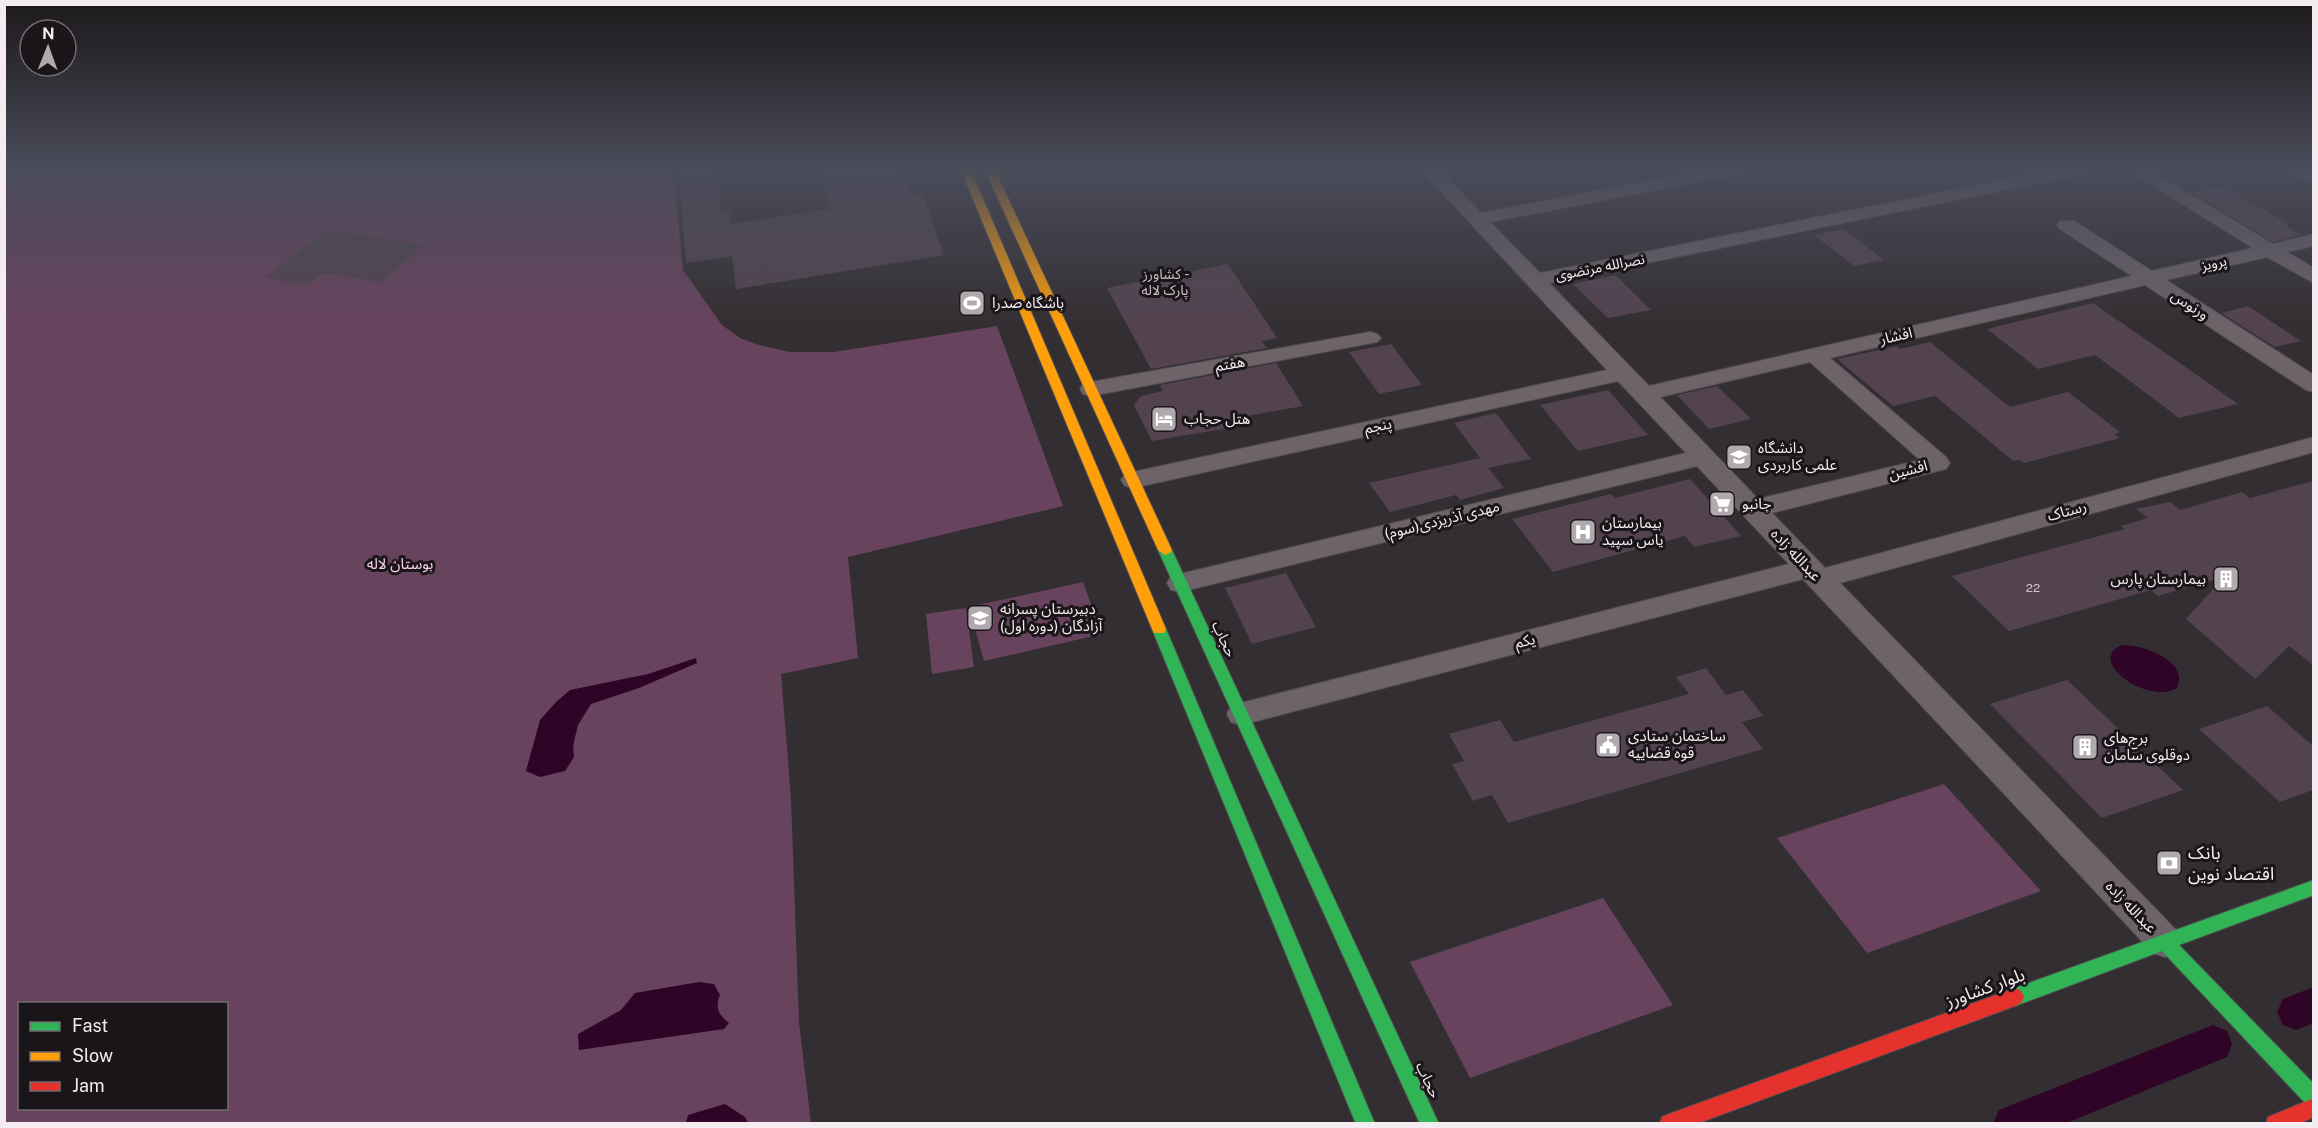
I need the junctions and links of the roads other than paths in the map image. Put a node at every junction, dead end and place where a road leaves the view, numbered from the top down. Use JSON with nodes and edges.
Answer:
{"nodes":[{"id":1,"x":987,"y":221,"type":"edge"},
{"id":2,"x":1013,"y":221,"type":"edge"},
{"id":3,"x":1479,"y":221,"type":"edge"},
{"id":4,"x":1828,"y":221,"type":"edge"},
{"id":5,"x":2221,"y":221,"type":"edge"},
{"id":6,"x":2067,"y":225,"type":"dead end"},
{"id":7,"x":2313,"y":240,"type":"edge"},
{"id":8,"x":2270,"y":250,"type":"junction"},
{"id":9,"x":2313,"y":277,"type":"edge"},
{"id":10,"x":2149,"y":278,"type":"junction"},
{"id":11,"x":1535,"y":280,"type":"junction"},
{"id":12,"x":1370,"y":338,"type":"dead end"},
{"id":13,"x":1071,"y":347,"type":"junction"},
{"id":14,"x":1042,"y":352,"type":"junction"},
{"id":15,"x":1814,"y":355,"type":"junction"},
{"id":16,"x":1624,"y":373,"type":"junction"},
{"id":17,"x":2313,"y":385,"type":"edge"},
{"id":18,"x":1091,"y":389,"type":"junction"},
{"id":19,"x":1643,"y":394,"type":"junction"},
{"id":20,"x":2313,"y":444,"type":"edge"},
{"id":21,"x":1703,"y":457,"type":"junction"},
{"id":22,"x":1133,"y":480,"type":"junction"},
{"id":23,"x":1753,"y":509,"type":"junction"},
{"id":24,"x":1814,"y":574,"type":"junction"},
{"id":25,"x":1171,"y":585,"type":"junction"},
{"id":26,"x":1143,"y":592,"type":"junction"},
{"id":27,"x":1236,"y":716,"type":"junction"},
{"id":28,"x":2313,"y":887,"type":"edge"},
{"id":29,"x":2164,"y":942,"type":"junction"},
{"id":30,"x":2313,"y":1098,"type":"edge"},
{"id":31,"x":2313,"y":1107,"type":"edge"},
{"id":32,"x":1366,"y":1124,"type":"edge"},
{"id":33,"x":1430,"y":1124,"type":"edge"},
{"id":34,"x":1668,"y":1124,"type":"edge"},
{"id":35,"x":2275,"y":1124,"type":"edge"}],
"edges":[{"from":1,"to":14,"type":"main road"},
{"from":2,"to":13,"type":"main road","name":"حجاب"},
{"from":3,"to":11,"type":"street","name":"عبدالله زاده"},
{"from":4,"to":11,"type":"street","name":"نصرالله مرتضوی"},
{"from":5,"to":8,"type":"street"},
{"from":6,"to":10,"type":"street","name":"ورنوس"},
{"from":7,"to":8,"type":"street","name":"پرویز"},
{"from":8,"to":9,"type":"street"},
{"from":8,"to":10,"type":"street","name":"پرویز"},
{"from":10,"to":15,"type":"street","name":"افشار"},
{"from":10,"to":17,"type":"street","name":"ورنوس"},
{"from":11,"to":16,"type":"street","name":"عبدالله زاده"},
{"from":12,"to":18,"type":"street","name":"هفتم"},
{"from":13,"to":14,"type":"main road"},
{"from":13,"to":18,"type":"main road","name":"حجاب"},
{"from":14,"to":26,"type":"main road"},
{"from":15,"to":19,"type":"street","name":"افشار"},
{"from":15,"to":23,"type":"street","name":"افشین"},
{"from":16,"to":19,"type":"street","name":"عبدالله زاده"},
{"from":16,"to":22,"type":"street","name":"پنجم"},
{"from":18,"to":22,"type":"main road","name":"حجاب"},
{"from":19,"to":21,"type":"street","name":"عبدالله زاده"},
{"from":20,"to":24,"type":"street","name":"رستاک"},
{"from":21,"to":23,"type":"street","name":"عبدالله زاده"},
{"from":21,"to":25,"type":"street","name":"مهدی آذریزدی(سوم)"},
{"from":22,"to":25,"type":"main road","name":"حجاب"},
{"from":23,"to":24,"type":"street","name":"عبدالله زاده"},
{"from":24,"to":27,"type":"street","name":"یکم"},
{"from":24,"to":29,"type":"street","name":"عبدالله زاده"},
{"from":25,"to":26,"type":"main road"},
{"from":25,"to":27,"type":"main road","name":"حجاب"},
{"from":26,"to":32,"type":"main road"},
{"from":27,"to":33,"type":"main road","name":"حجاب"},
{"from":28,"to":29,"type":"main road","name":"بلوار کشاورز"},
{"from":29,"to":30,"type":"main road"},
{"from":29,"to":34,"type":"main road","name":"بلوار کشاورز"},
{"from":31,"to":35,"type":"main road"}]}
